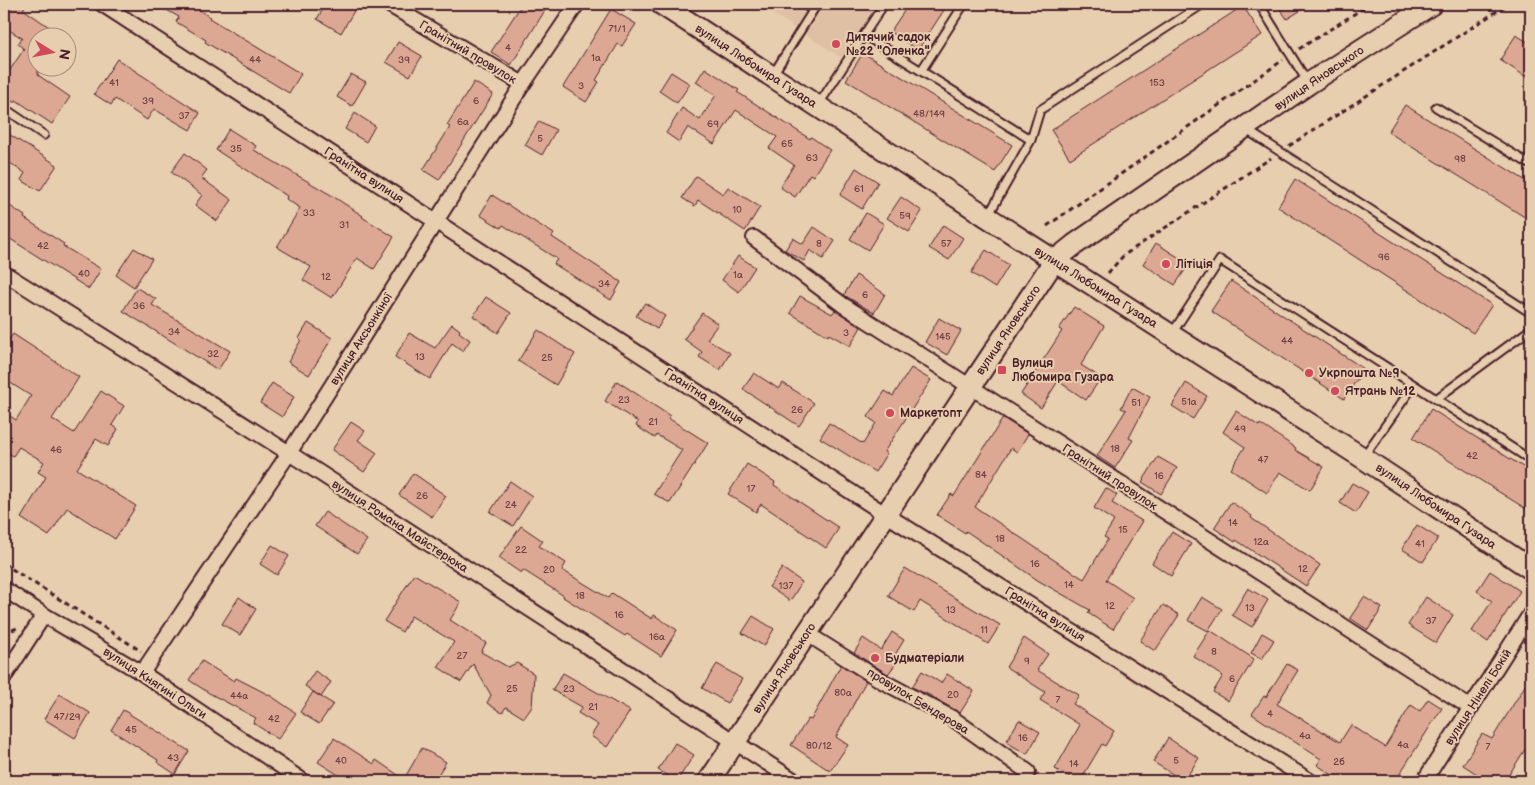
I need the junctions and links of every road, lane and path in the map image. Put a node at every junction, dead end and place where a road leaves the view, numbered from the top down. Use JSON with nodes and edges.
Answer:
{"nodes":[{"id":1,"x":102,"y":4,"type":"edge"},
{"id":2,"x":388,"y":4,"type":"edge"},
{"id":3,"x":578,"y":4,"type":"edge"},
{"id":4,"x":661,"y":4,"type":"edge"},
{"id":5,"x":803,"y":4,"type":"edge"},
{"id":6,"x":884,"y":4,"type":"edge"},
{"id":7,"x":964,"y":4,"type":"edge"},
{"id":8,"x":1203,"y":4,"type":"edge"},
{"id":9,"x":1259,"y":4,"type":"edge"},
{"id":10,"x":1370,"y":4,"type":"edge"},
{"id":11,"x":1432,"y":4,"type":"edge"},
{"id":12,"x":1508,"y":4,"type":"edge"},
{"id":13,"x":815,"y":7,"type":"edge"},
{"id":14,"x":864,"y":35,"type":"junction"},
{"id":15,"x":1291,"y":54,"type":"junction"},
{"id":16,"x":921,"y":71,"type":"junction"},
{"id":17,"x":772,"y":77,"type":"junction"},
{"id":18,"x":523,"y":84,"type":"junction"},
{"id":19,"x":1308,"y":84,"type":"junction"},
{"id":20,"x":818,"y":106,"type":"junction"},
{"id":21,"x":1436,"y":107,"type":"dead end"},
{"id":22,"x":4,"y":108,"type":"edge"},
{"id":23,"x":1244,"y":129,"type":"junction"},
{"id":24,"x":44,"y":135,"type":"dead end"},
{"id":25,"x":1031,"y":140,"type":"junction"},
{"id":26,"x":1281,"y":151,"type":"junction"},
{"id":27,"x":1531,"y":166,"type":"edge"},
{"id":28,"x":987,"y":217,"type":"junction"},
{"id":29,"x":436,"y":221,"type":"junction"},
{"id":30,"x":1046,"y":226,"type":"dead end"},
{"id":31,"x":754,"y":238,"type":"dead end"},
{"id":32,"x":1054,"y":261,"type":"junction"},
{"id":33,"x":4,"y":273,"type":"edge"},
{"id":34,"x":1107,"y":274,"type":"dead end"},
{"id":35,"x":1531,"y":313,"type":"edge"},
{"id":36,"x":1531,"y":329,"type":"edge"},
{"id":37,"x":1171,"y":335,"type":"junction"},
{"id":38,"x":1414,"y":385,"type":"junction"},
{"id":39,"x":970,"y":387,"type":"junction"},
{"id":40,"x":1436,"y":399,"type":"junction"},
{"id":41,"x":289,"y":453,"type":"junction"},
{"id":42,"x":1363,"y":458,"type":"junction"},
{"id":43,"x":1531,"y":460,"type":"edge"},
{"id":44,"x":885,"y":514,"type":"junction"},
{"id":45,"x":4,"y":564,"type":"edge"},
{"id":46,"x":1531,"y":570,"type":"edge"},
{"id":47,"x":4,"y":589,"type":"edge"},
{"id":48,"x":1531,"y":614,"type":"edge"},
{"id":49,"x":44,"y":616,"type":"junction"},
{"id":50,"x":806,"y":633,"type":"junction"},
{"id":51,"x":152,"y":658,"type":"junction"},
{"id":52,"x":142,"y":673,"type":"junction"},
{"id":53,"x":4,"y":677,"type":"edge"},
{"id":54,"x":1471,"y":708,"type":"junction"},
{"id":55,"x":735,"y":742,"type":"junction"},
{"id":56,"x":1028,"y":772,"type":"dead end"},
{"id":57,"x":303,"y":781,"type":"edge"},
{"id":58,"x":709,"y":781,"type":"edge"},
{"id":59,"x":795,"y":781,"type":"edge"},
{"id":60,"x":1310,"y":781,"type":"edge"},
{"id":61,"x":1424,"y":781,"type":"edge"}],
"edges":[{"from":1,"to":29,"type":"street","name":"Гранітна вулиця"},
{"from":2,"to":18,"type":"street","name":"Гранітний провулок"},
{"from":3,"to":18,"type":"street","name":"вулиця Аксьонкіної"},
{"from":4,"to":17,"type":"main road","name":"вулиця Любомира Гузара"},
{"from":5,"to":13,"type":"lane"},
{"from":6,"to":14,"type":"lane"},
{"from":7,"to":16,"type":"lane"},
{"from":8,"to":25,"type":"lane"},
{"from":9,"to":15,"type":"lane"},
{"from":10,"to":15,"type":"path"},
{"from":11,"to":19,"type":"main road","name":"вулиця Яновського"},
{"from":12,"to":26,"type":"path"},
{"from":13,"to":17,"type":"lane"},
{"from":14,"to":16,"type":"lane"},
{"from":14,"to":20,"type":"lane"},
{"from":15,"to":19,"type":"lane"},
{"from":15,"to":30,"type":"path"},
{"from":16,"to":25,"type":"lane"},
{"from":17,"to":20,"type":"main road","name":"вулиця Любомира Гузара"},
{"from":18,"to":29,"type":"street","name":"вулиця Аксьонкіної"},
{"from":19,"to":23,"type":"main road","name":"вулиця Яновського"},
{"from":20,"to":28,"type":"main road","name":"вулиця Любомира Гузара"},
{"from":21,"to":27,"type":"lane"},
{"from":22,"to":24,"type":"lane"},
{"from":23,"to":26,"type":"lane"},
{"from":23,"to":32,"type":"main road","name":"вулиця Яновського"},
{"from":25,"to":28,"type":"lane"},
{"from":26,"to":34,"type":"path"},
{"from":26,"to":35,"type":"lane"},
{"from":28,"to":32,"type":"main road","name":"вулиця Любомира Гузара"},
{"from":29,"to":41,"type":"street","name":"вулиця Аксьонкіної"},
{"from":29,"to":44,"type":"street","name":"Гранітна вулиця"},
{"from":31,"to":39,"type":"street","name":"Гранітний провулок"},
{"from":32,"to":37,"type":"main road","name":"вулиця Любомира Гузара"},
{"from":32,"to":39,"type":"main road","name":"вулиця Яновського"},
{"from":33,"to":41,"type":"street","name":"вулиця Романа Майстерюка"},
{"from":36,"to":40,"type":"lane"},
{"from":37,"to":38,"type":"lane"},
{"from":37,"to":42,"type":"main road","name":"вулиця Любомира Гузара"},
{"from":38,"to":40,"type":"lane"},
{"from":38,"to":42,"type":"lane"},
{"from":39,"to":44,"type":"main road","name":"вулиця Яновського"},
{"from":39,"to":54,"type":"street","name":"Гранітний провулок"},
{"from":40,"to":43,"type":"lane"},
{"from":41,"to":51,"type":"street","name":"вулиця Аксьонкіної"},
{"from":41,"to":55,"type":"street","name":"вулиця Романа Майстерюка"},
{"from":42,"to":46,"type":"main road","name":"вулиця Любомира Гузара"},
{"from":44,"to":50,"type":"main road","name":"вулиця Яновського"},
{"from":44,"to":60,"type":"street","name":"Гранітна вулиця"},
{"from":45,"to":51,"type":"path"},
{"from":47,"to":49,"type":"street","name":"вулиця Княгині Ольги"},
{"from":48,"to":54,"type":"street","name":"вулиця Нінелі Бокій"},
{"from":49,"to":52,"type":"street","name":"вулиця Княгині Ольги"},
{"from":49,"to":53,"type":"street"},
{"from":50,"to":55,"type":"main road","name":"вулиця Яновського"},
{"from":50,"to":56,"type":"street","name":"провулок Бендерова"},
{"from":51,"to":52,"type":"street","name":"вулиця Аксьонкіної"},
{"from":52,"to":57,"type":"street","name":"вулиця Княгині Ольги"},
{"from":54,"to":61,"type":"street","name":"вулиця Нінелі Бокій"},
{"from":55,"to":58,"type":"main road","name":"вулиця Яновського"},
{"from":55,"to":59,"type":"street","name":"вулиця Романа Майстерюка"}]}
